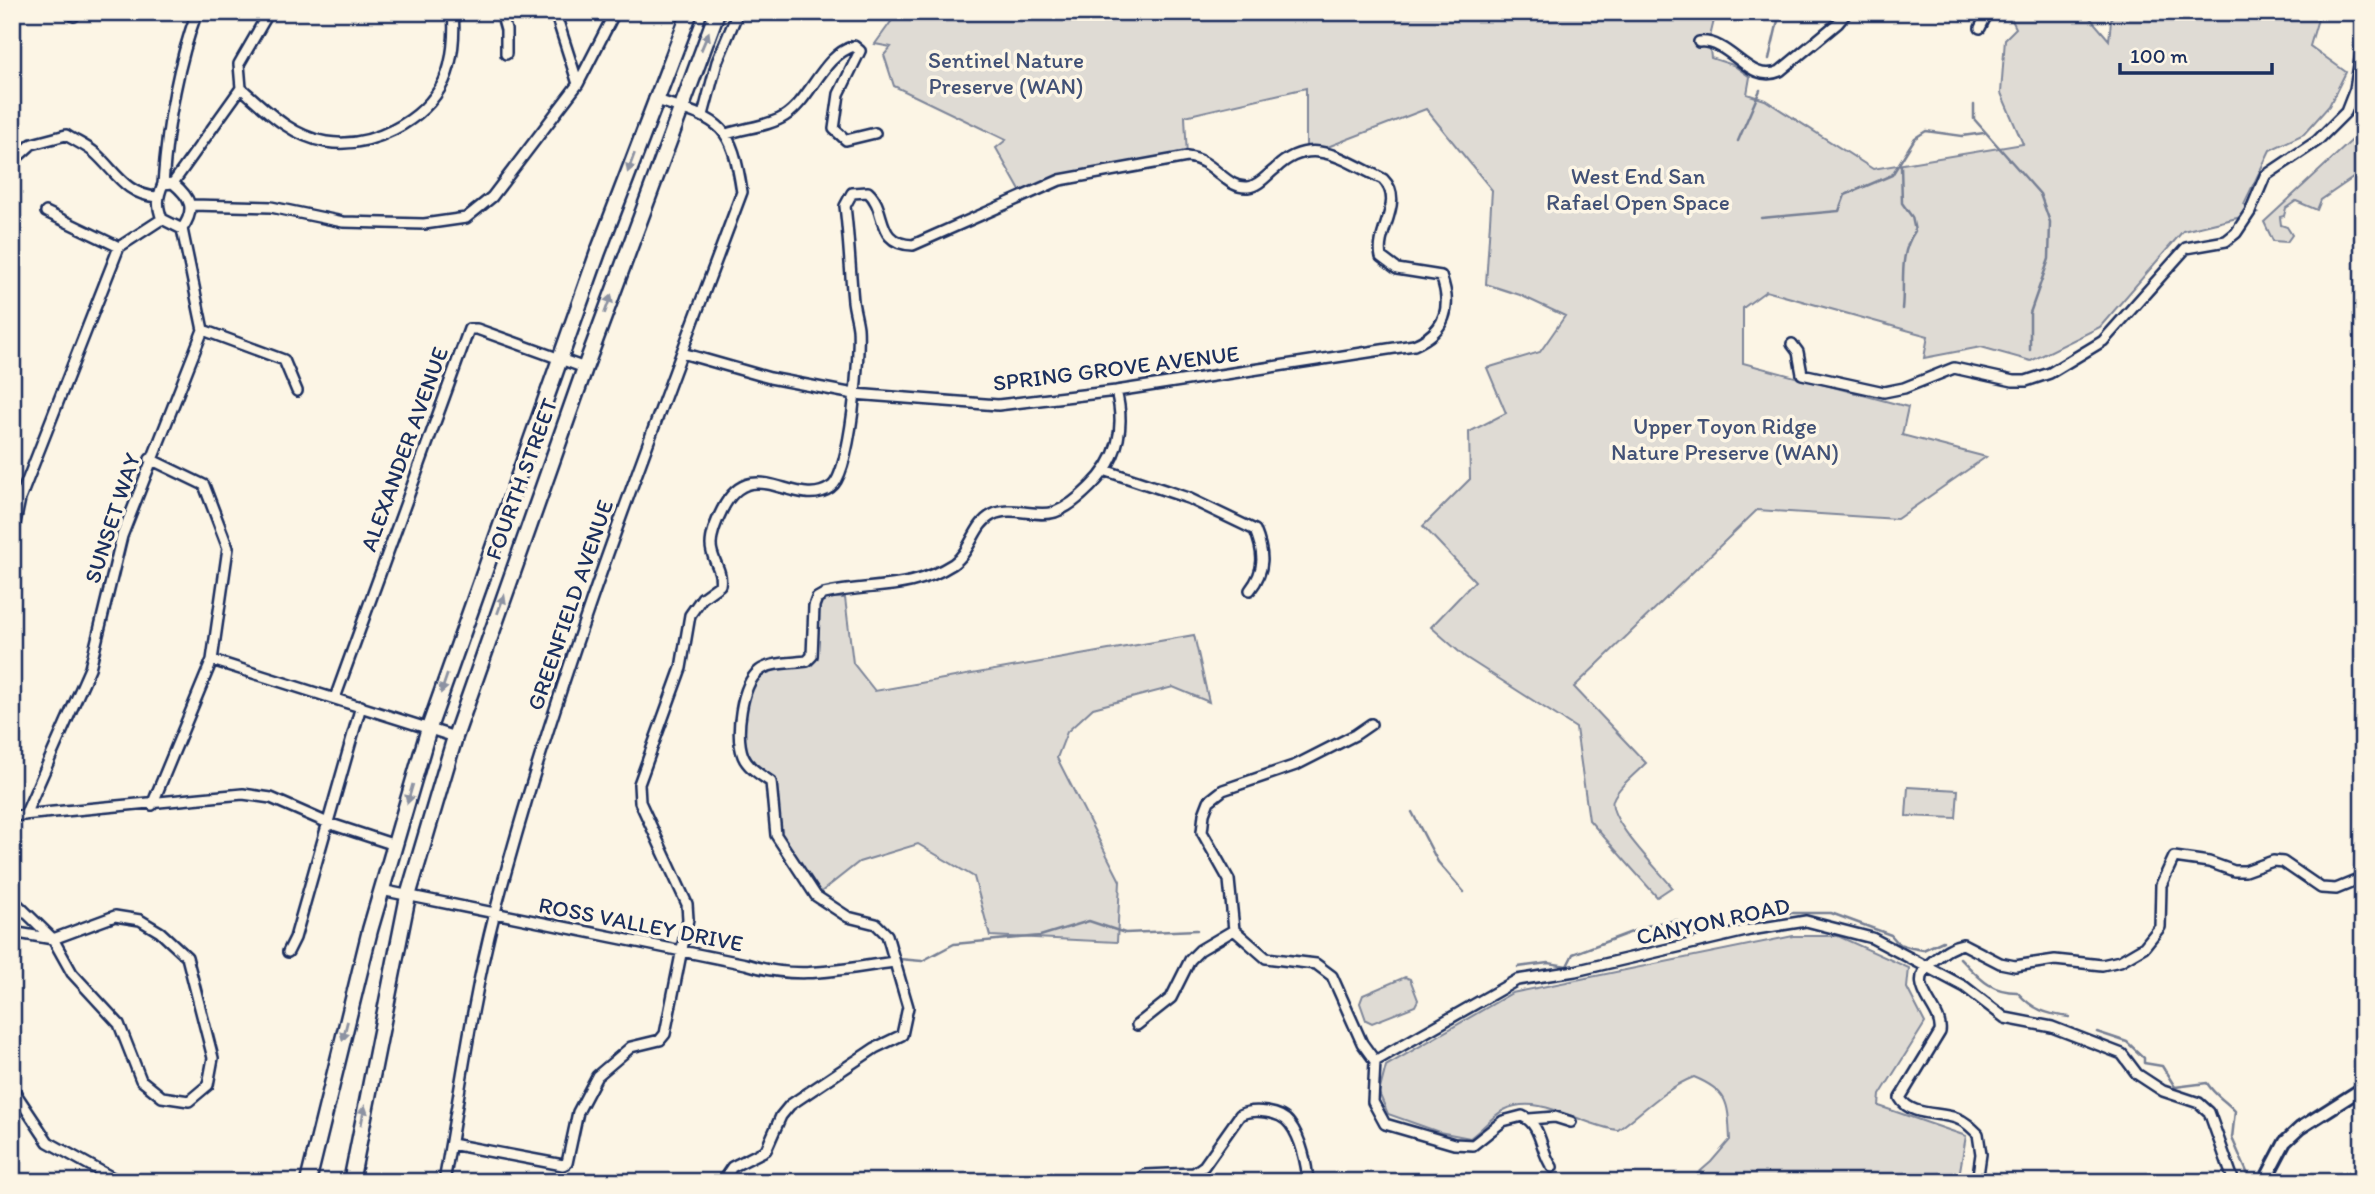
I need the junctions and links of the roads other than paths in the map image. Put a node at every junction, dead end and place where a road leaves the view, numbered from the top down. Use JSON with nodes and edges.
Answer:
{"nodes":[{"id":1,"x":197,"y":12,"type":"edge"},
{"id":2,"x":269,"y":12,"type":"edge"},
{"id":3,"x":453,"y":12,"type":"edge"},
{"id":4,"x":501,"y":12,"type":"edge"},
{"id":5,"x":555,"y":12,"type":"edge"},
{"id":6,"x":615,"y":12,"type":"edge"},
{"id":7,"x":690,"y":12,"type":"edge"},
{"id":8,"x":717,"y":12,"type":"edge"},
{"id":9,"x":738,"y":12,"type":"edge"},
{"id":10,"x":1847,"y":12,"type":"edge"},
{"id":11,"x":1987,"y":12,"type":"edge"},
{"id":12,"x":1980,"y":28,"type":"dead end"},
{"id":13,"x":2363,"y":41,"type":"edge"},
{"id":14,"x":1699,"y":42,"type":"dead end"},
{"id":15,"x":506,"y":54,"type":"dead end"},
{"id":16,"x":578,"y":84,"type":"junction"},
{"id":17,"x":241,"y":88,"type":"junction"},
{"id":18,"x":654,"y":99,"type":"junction"},
{"id":19,"x":680,"y":108,"type":"junction"},
{"id":20,"x":702,"y":116,"type":"junction"},
{"id":21,"x":875,"y":133,"type":"dead end"},
{"id":22,"x":727,"y":134,"type":"junction"},
{"id":23,"x":12,"y":162,"type":"edge"},
{"id":24,"x":168,"y":184,"type":"junction"},
{"id":25,"x":157,"y":197,"type":"junction"},
{"id":26,"x":192,"y":205,"type":"junction"},
{"id":27,"x":46,"y":212,"type":"dead end"},
{"id":28,"x":162,"y":219,"type":"junction"},
{"id":29,"x":182,"y":229,"type":"junction"},
{"id":30,"x":119,"y":247,"type":"junction"},
{"id":31,"x":203,"y":330,"type":"junction"},
{"id":32,"x":1792,"y":344,"type":"dead end"},
{"id":33,"x":682,"y":354,"type":"junction"},
{"id":34,"x":560,"y":359,"type":"junction"},
{"id":35,"x":585,"y":368,"type":"junction"},
{"id":36,"x":296,"y":391,"type":"dead end"},
{"id":37,"x":1116,"y":391,"type":"junction"},
{"id":38,"x":854,"y":394,"type":"junction"},
{"id":39,"x":150,"y":458,"type":"junction"},
{"id":40,"x":1107,"y":471,"type":"junction"},
{"id":41,"x":12,"y":538,"type":"edge"},
{"id":42,"x":1250,"y":590,"type":"dead end"},
{"id":43,"x":212,"y":660,"type":"junction"},
{"id":44,"x":335,"y":698,"type":"junction"},
{"id":45,"x":361,"y":706,"type":"junction"},
{"id":46,"x":1371,"y":724,"type":"dead end"},
{"id":47,"x":429,"y":728,"type":"junction"},
{"id":48,"x":455,"y":737,"type":"junction"},
{"id":49,"x":152,"y":805,"type":"junction"},
{"id":50,"x":25,"y":815,"type":"junction"},
{"id":51,"x":12,"y":816,"type":"edge"},
{"id":52,"x":328,"y":823,"type":"junction"},
{"id":53,"x":395,"y":845,"type":"junction"},
{"id":54,"x":2363,"y":878,"type":"edge"},
{"id":55,"x":381,"y":890,"type":"junction"},
{"id":56,"x":408,"y":897,"type":"junction"},
{"id":57,"x":12,"y":899,"type":"edge"},
{"id":58,"x":495,"y":914,"type":"junction"},
{"id":59,"x":1234,"y":930,"type":"junction"},
{"id":60,"x":12,"y":932,"type":"edge"},
{"id":61,"x":53,"y":939,"type":"junction"},
{"id":62,"x":288,"y":952,"type":"dead end"},
{"id":63,"x":681,"y":952,"type":"junction"},
{"id":64,"x":894,"y":962,"type":"junction"},
{"id":65,"x":1926,"y":966,"type":"junction"},
{"id":66,"x":1137,"y":1024,"type":"dead end"},
{"id":67,"x":1375,"y":1061,"type":"junction"},
{"id":68,"x":12,"y":1088,"type":"edge"},
{"id":69,"x":2363,"y":1088,"type":"edge"},
{"id":70,"x":1529,"y":1119,"type":"junction"},
{"id":71,"x":1571,"y":1122,"type":"dead end"},
{"id":72,"x":451,"y":1144,"type":"junction"},
{"id":73,"x":1552,"y":1167,"type":"dead end"},
{"id":74,"x":120,"y":1182,"type":"edge"},
{"id":75,"x":308,"y":1182,"type":"edge"},
{"id":76,"x":351,"y":1182,"type":"edge"},
{"id":77,"x":444,"y":1182,"type":"edge"},
{"id":78,"x":722,"y":1182,"type":"edge"},
{"id":79,"x":1138,"y":1182,"type":"edge"},
{"id":80,"x":1308,"y":1182,"type":"edge"},
{"id":81,"x":1977,"y":1182,"type":"edge"},
{"id":82,"x":2234,"y":1182,"type":"edge"},
{"id":83,"x":2264,"y":1182,"type":"edge"}],
"edges":[{"from":1,"to":24,"type":"street"},
{"from":2,"to":17,"type":"street"},
{"from":3,"to":17,"type":"street"},
{"from":4,"to":15,"type":"street"},
{"from":5,"to":16,"type":"street"},
{"from":6,"to":16,"type":"street"},
{"from":7,"to":18,"type":"main road","name":"FOURTH STREET"},
{"from":19,"to":8,"type":"main road","name":"FOURTH STREET","one_way":true},
{"from":9,"to":20,"type":"street"},
{"from":10,"to":14,"type":"street"},
{"from":11,"to":12,"type":"street"},
{"from":13,"to":32,"type":"street"},
{"from":16,"to":26,"type":"street"},
{"from":17,"to":24,"type":"street"},
{"from":18,"to":19,"type":"street"},
{"from":18,"to":34,"type":"main road","name":"FOURTH STREET","one_way":true},
{"from":19,"to":20,"type":"street"},
{"from":35,"to":19,"type":"main road","name":"FOURTH STREET","one_way":true},
{"from":20,"to":22,"type":"street"},
{"from":21,"to":22,"type":"street"},
{"from":22,"to":33,"type":"street","name":"GREENFIELD AVENUE"},
{"from":23,"to":25,"type":"street"},
{"from":24,"to":25,"type":"street"},
{"from":24,"to":26,"type":"street"},
{"from":25,"to":28,"type":"street"},
{"from":26,"to":29,"type":"street"},
{"from":27,"to":30,"type":"street"},
{"from":28,"to":29,"type":"street"},
{"from":28,"to":30,"type":"street"},
{"from":29,"to":31,"type":"street"},
{"from":30,"to":41,"type":"street"},
{"from":31,"to":36,"type":"street"},
{"from":31,"to":39,"type":"street","name":"SUNSET WAY"},
{"from":33,"to":38,"type":"street","name":"SPRING GROVE AVENUE"},
{"from":33,"to":58,"type":"street","name":"GREENFIELD AVENUE"},
{"from":34,"to":35,"type":"street","name":"ALEXANDER AVENUE"},
{"from":34,"to":44,"type":"street","name":"ALEXANDER AVENUE"},
{"from":34,"to":47,"type":"main road","name":"FOURTH STREET","one_way":true},
{"from":48,"to":35,"type":"main road","name":"FOURTH STREET","one_way":true},
{"from":37,"to":38,"type":"street","name":"SPRING GROVE AVENUE"},
{"from":37,"to":38,"type":"street","name":"SPRING GROVE AVENUE"},
{"from":37,"to":40,"type":"street"},
{"from":38,"to":63,"type":"street"},
{"from":39,"to":43,"type":"street"},
{"from":39,"to":50,"type":"street","name":"SUNSET WAY"},
{"from":40,"to":42,"type":"street"},
{"from":40,"to":64,"type":"street"},
{"from":43,"to":44,"type":"street"},
{"from":43,"to":49,"type":"street"},
{"from":44,"to":45,"type":"street"},
{"from":45,"to":47,"type":"street"},
{"from":45,"to":52,"type":"street"},
{"from":46,"to":59,"type":"street"},
{"from":47,"to":48,"type":"street"},
{"from":47,"to":53,"type":"main road","name":"FOURTH STREET","one_way":true},
{"from":48,"to":56,"type":"main road","name":"FOURTH STREET"},
{"from":49,"to":50,"type":"street"},
{"from":49,"to":52,"type":"street"},
{"from":50,"to":51,"type":"street"},
{"from":52,"to":53,"type":"street"},
{"from":52,"to":62,"type":"street"},
{"from":53,"to":55,"type":"main road","name":"FOURTH STREET"},
{"from":54,"to":65,"type":"street"},
{"from":55,"to":56,"type":"street","name":"ROSS VALLEY DRIVE"},
{"from":55,"to":75,"type":"main road","name":"FOURTH STREET","one_way":true},
{"from":56,"to":58,"type":"street","name":"ROSS VALLEY DRIVE"},
{"from":76,"to":56,"type":"main road","name":"FOURTH STREET","one_way":true},
{"from":57,"to":61,"type":"street"},
{"from":58,"to":63,"type":"street","name":"ROSS VALLEY DRIVE"},
{"from":58,"to":72,"type":"street","name":"GREENFIELD AVENUE"},
{"from":59,"to":66,"type":"street"},
{"from":59,"to":67,"type":"street"},
{"from":60,"to":61,"type":"street"},
{"from":61,"to":61,"type":"street"},
{"from":63,"to":64,"type":"street","name":"ROSS VALLEY DRIVE"},
{"from":63,"to":72,"type":"street"},
{"from":64,"to":78,"type":"street"},
{"from":65,"to":67,"type":"street","name":"CANYON ROAD"},
{"from":65,"to":81,"type":"street"},
{"from":65,"to":82,"type":"street","name":"CANYON ROAD"},
{"from":67,"to":70,"type":"street"},
{"from":68,"to":74,"type":"street"},
{"from":69,"to":83,"type":"street"},
{"from":70,"to":71,"type":"street"},
{"from":70,"to":73,"type":"street"},
{"from":72,"to":77,"type":"street","name":"GREENFIELD AVENUE"},
{"from":79,"to":80,"type":"street"}]}
